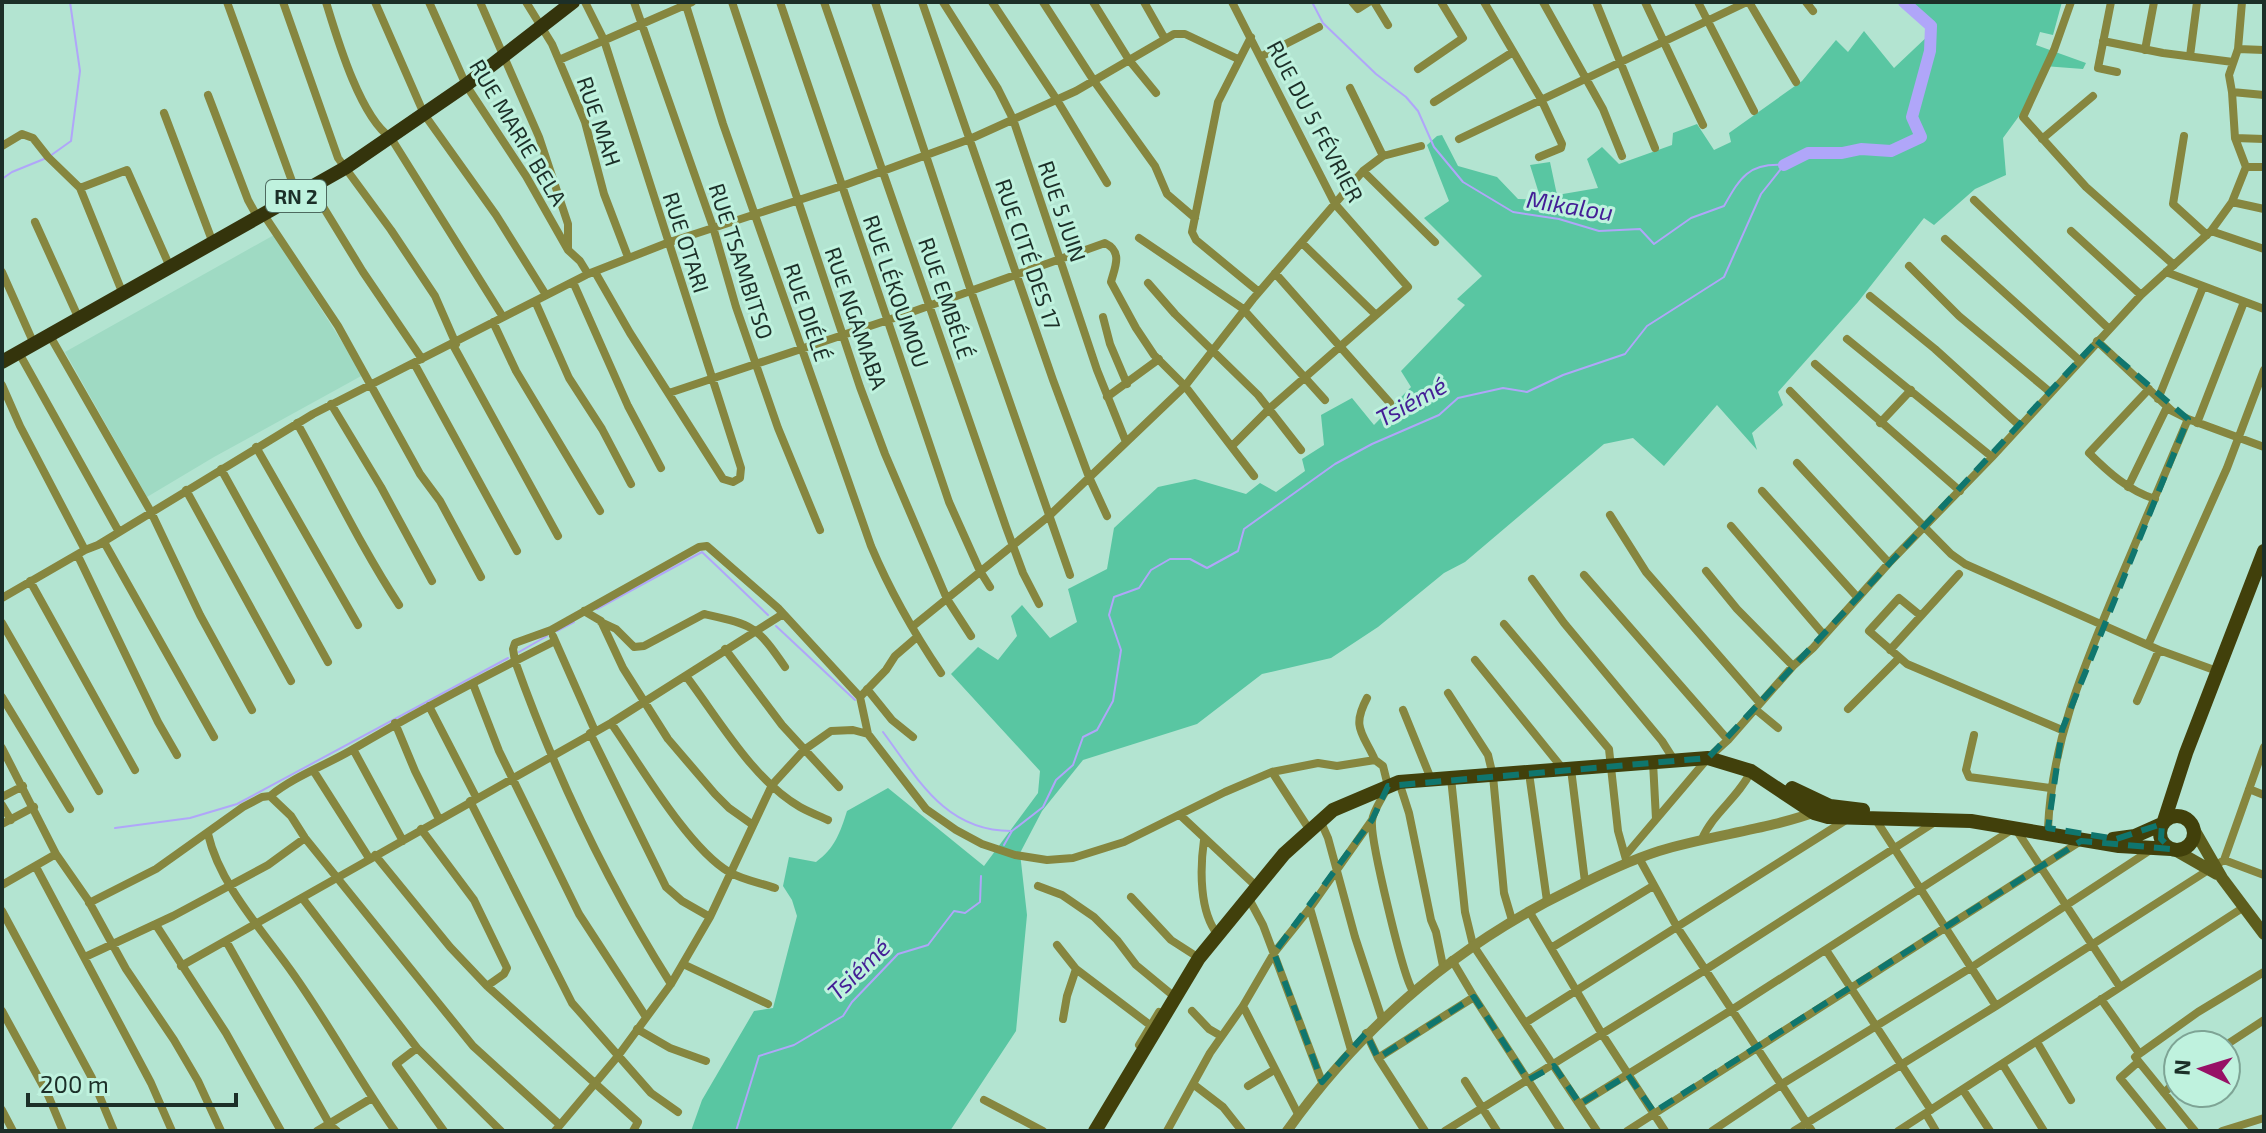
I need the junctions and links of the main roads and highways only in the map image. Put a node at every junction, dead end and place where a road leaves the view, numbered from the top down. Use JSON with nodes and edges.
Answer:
{"nodes":[{"id":1,"x":573,"y":2,"type":"edge"},
{"id":2,"x":2,"y":362,"type":"edge"},
{"id":3,"x":2264,"y":551,"type":"edge"},
{"id":4,"x":2261,"y":569,"type":"edge"},
{"id":5,"x":2181,"y":767,"type":"junction"},
{"id":6,"x":1826,"y":811,"type":"junction"},
{"id":7,"x":2163,"y":823,"type":"junction"},
{"id":8,"x":2190,"y":823,"type":"junction"},
{"id":9,"x":2173,"y":849,"type":"junction"},
{"id":10,"x":2216,"y":865,"type":"junction"},
{"id":11,"x":2264,"y":934,"type":"edge"},
{"id":12,"x":1095,"y":1131,"type":"edge"}],
"edges":[{"from":1,"to":2,"type":"highway","number":"RN 2"},
{"from":3,"to":4,"type":"main road"},
{"from":4,"to":5,"type":"main road"},
{"from":5,"to":7,"type":"main road"},
{"from":5,"to":8,"type":"main road"},
{"from":6,"to":7,"type":"main road"},
{"from":6,"to":9,"type":"main road"},
{"from":6,"to":12,"type":"main road"},
{"from":7,"to":8,"type":"main road"},
{"from":7,"to":9,"type":"main road"},
{"from":8,"to":9,"type":"main road"},
{"from":8,"to":10,"type":"main road"},
{"from":9,"to":10,"type":"main road"},
{"from":10,"to":11,"type":"main road"}]}
